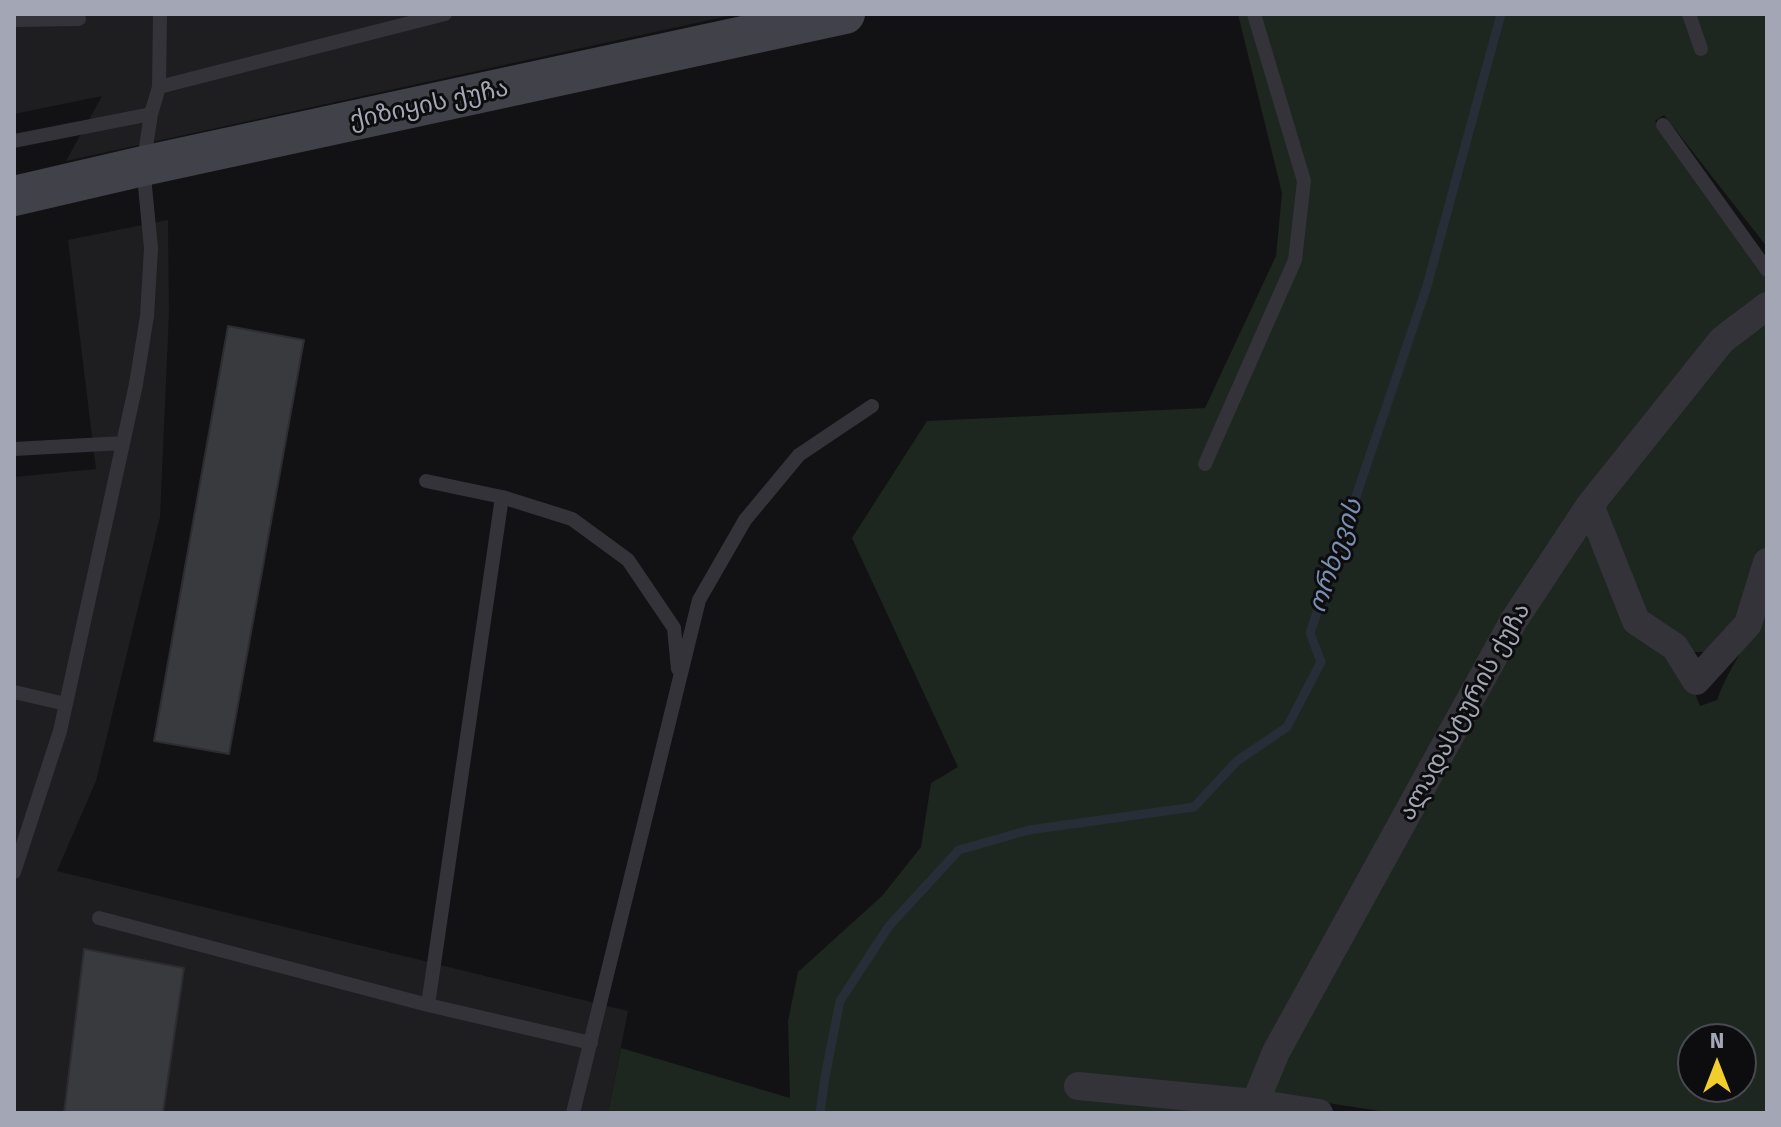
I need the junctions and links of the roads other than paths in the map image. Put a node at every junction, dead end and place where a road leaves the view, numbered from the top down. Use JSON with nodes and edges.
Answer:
{"nodes":[{"id":1,"x":160,"y":14,"type":"edge"},
{"id":2,"x":445,"y":14,"type":"edge"},
{"id":3,"x":845,"y":14,"type":"edge"},
{"id":4,"x":1254,"y":14,"type":"edge"},
{"id":5,"x":1689,"y":14,"type":"edge"},
{"id":6,"x":802,"y":18,"type":"edge"},
{"id":7,"x":79,"y":19,"type":"dead end"},
{"id":8,"x":14,"y":20,"type":"edge"},
{"id":9,"x":1701,"y":49,"type":"dead end"},
{"id":10,"x":159,"y":87,"type":"junction"},
{"id":11,"x":151,"y":114,"type":"junction"},
{"id":12,"x":1663,"y":125,"type":"dead end"},
{"id":13,"x":14,"y":141,"type":"edge"},
{"id":14,"x":143,"y":166,"type":"junction"},
{"id":15,"x":14,"y":196,"type":"edge"},
{"id":16,"x":1767,"y":270,"type":"edge"},
{"id":17,"x":1767,"y":306,"type":"edge"},
{"id":18,"x":872,"y":406,"type":"dead end"},
{"id":19,"x":123,"y":443,"type":"junction"},
{"id":20,"x":14,"y":449,"type":"edge"},
{"id":21,"x":1205,"y":464,"type":"dead end"},
{"id":22,"x":426,"y":481,"type":"dead end"},
{"id":23,"x":502,"y":497,"type":"junction"},
{"id":24,"x":1590,"y":505,"type":"junction"},
{"id":25,"x":1767,"y":562,"type":"edge"},
{"id":26,"x":679,"y":681,"type":"junction"},
{"id":27,"x":14,"y":692,"type":"edge"},
{"id":28,"x":66,"y":704,"type":"junction"},
{"id":29,"x":14,"y":872,"type":"edge"},
{"id":30,"x":99,"y":918,"type":"dead end"},
{"id":31,"x":428,"y":1005,"type":"junction"},
{"id":32,"x":591,"y":1043,"type":"junction"},
{"id":33,"x":1078,"y":1086,"type":"dead end"},
{"id":34,"x":1255,"y":1108,"type":"edge"},
{"id":35,"x":573,"y":1113,"type":"edge"},
{"id":36,"x":1319,"y":1113,"type":"edge"}],
"edges":[{"from":1,"to":10,"type":"lane"},
{"from":2,"to":10,"type":"lane"},
{"from":3,"to":6,"type":"street","name":"ქიზიყის ქუჩა"},
{"from":4,"to":21,"type":"lane"},
{"from":5,"to":9,"type":"lane"},
{"from":6,"to":14,"type":"street","name":"ქიზიყის ქუჩა"},
{"from":7,"to":8,"type":"lane"},
{"from":10,"to":11,"type":"lane"},
{"from":11,"to":13,"type":"lane"},
{"from":11,"to":14,"type":"lane"},
{"from":12,"to":16,"type":"lane"},
{"from":14,"to":15,"type":"street","name":"ქიზიყის ქუჩა"},
{"from":14,"to":19,"type":"lane"},
{"from":17,"to":24,"type":"street","name":"ალადასტურის ქუჩა"},
{"from":18,"to":26,"type":"lane"},
{"from":19,"to":20,"type":"lane"},
{"from":19,"to":28,"type":"lane"},
{"from":22,"to":23,"type":"lane"},
{"from":23,"to":26,"type":"lane"},
{"from":23,"to":31,"type":"lane"},
{"from":24,"to":25,"type":"street"},
{"from":24,"to":34,"type":"street","name":"ალადასტურის ქუჩა"},
{"from":26,"to":32,"type":"lane"},
{"from":27,"to":28,"type":"lane"},
{"from":28,"to":29,"type":"lane"},
{"from":30,"to":31,"type":"lane"},
{"from":31,"to":32,"type":"lane"},
{"from":32,"to":35,"type":"lane"},
{"from":33,"to":34,"type":"street"},
{"from":34,"to":36,"type":"street"}]}
